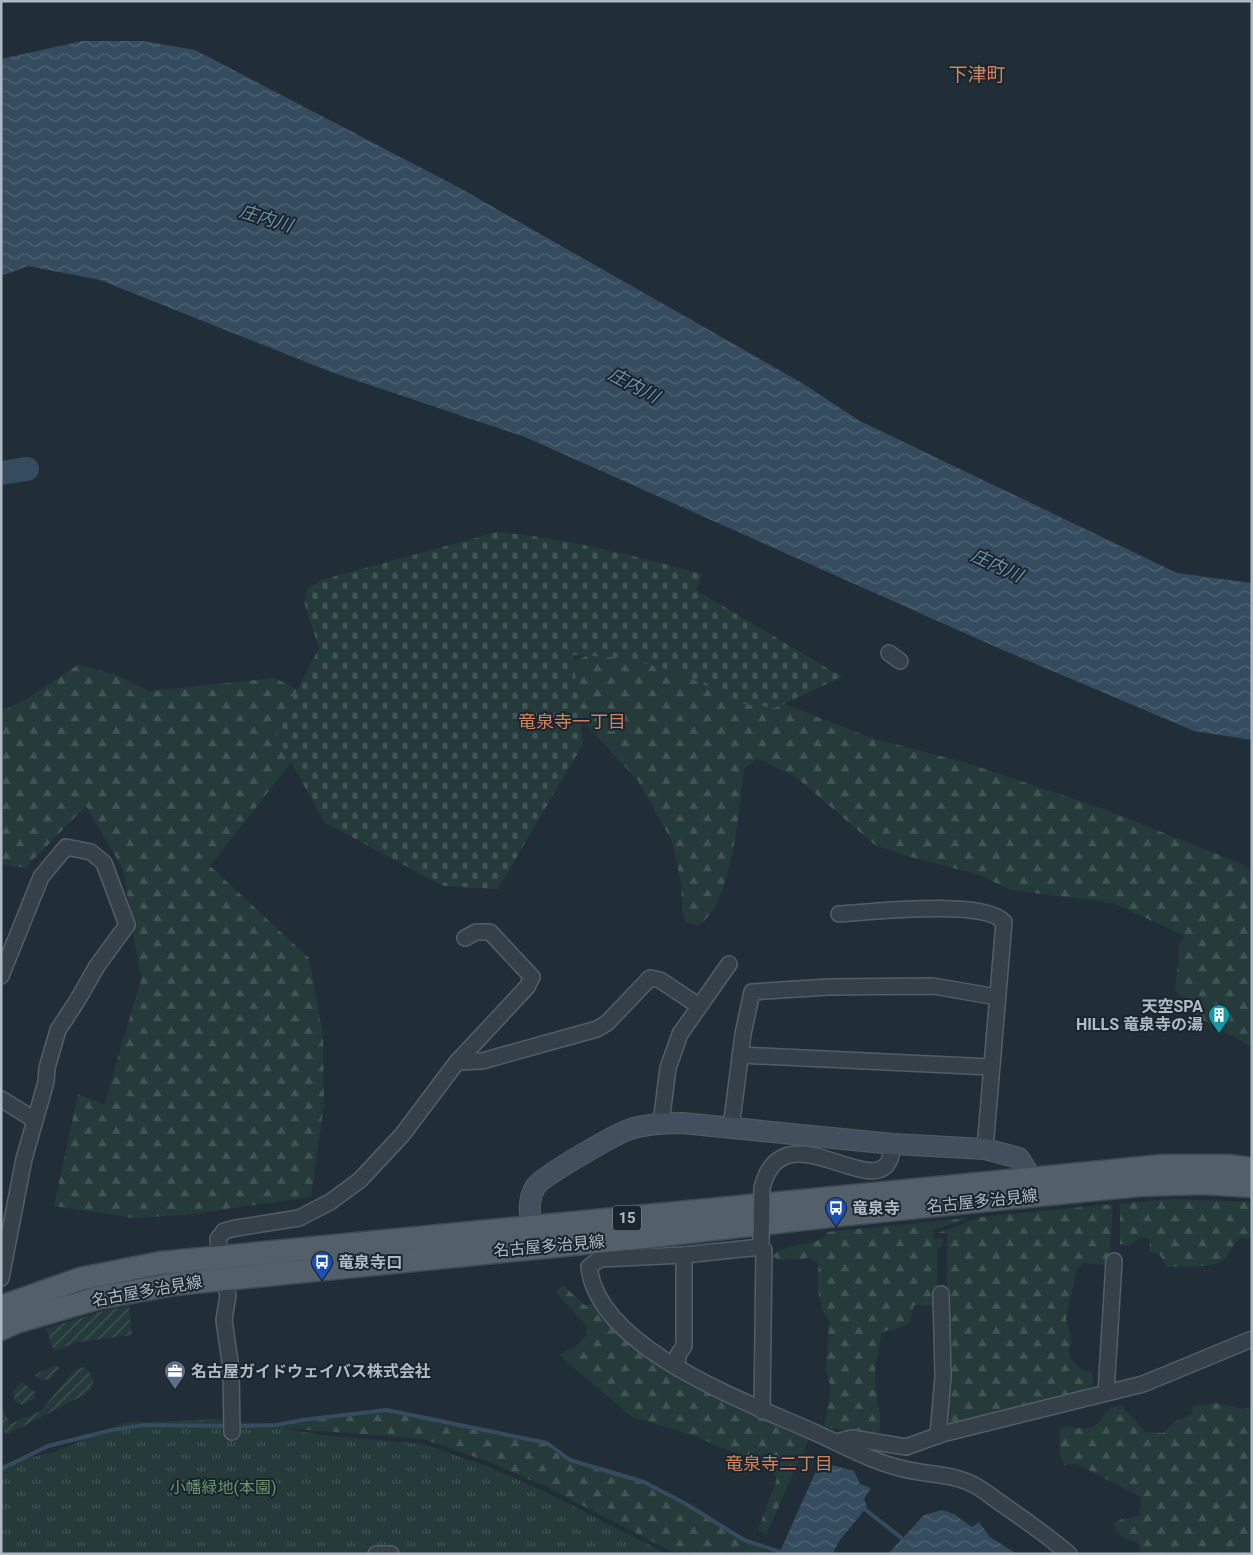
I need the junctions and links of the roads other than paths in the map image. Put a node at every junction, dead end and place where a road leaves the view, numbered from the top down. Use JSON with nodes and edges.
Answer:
{"nodes":[{"id":1,"x":839,"y":914,"type":"dead end"},
{"id":2,"x":465,"y":938,"type":"dead end"},
{"id":3,"x":729,"y":964,"type":"dead end"},
{"id":4,"x":1,"y":976,"type":"edge"},
{"id":5,"x":997,"y":997,"type":"junction"},
{"id":6,"x":698,"y":1006,"type":"junction"},
{"id":7,"x":740,"y":1055,"type":"junction"},
{"id":8,"x":457,"y":1062,"type":"junction"},
{"id":9,"x":990,"y":1067,"type":"junction"},
{"id":10,"x":1,"y":1100,"type":"edge"},
{"id":11,"x":35,"y":1120,"type":"junction"},
{"id":12,"x":661,"y":1123,"type":"junction"},
{"id":13,"x":731,"y":1128,"type":"junction"},
{"id":14,"x":893,"y":1144,"type":"junction"},
{"id":15,"x":985,"y":1149,"type":"junction"},
{"id":16,"x":1252,"y":1169,"type":"edge"},
{"id":17,"x":1032,"y":1179,"type":"junction"},
{"id":18,"x":1252,"y":1186,"type":"edge"},
{"id":19,"x":535,"y":1236,"type":"junction"},
{"id":20,"x":761,"y":1244,"type":"junction"},
{"id":21,"x":4,"y":1246,"type":"edge"},
{"id":22,"x":684,"y":1255,"type":"junction"},
{"id":23,"x":1114,"y":1261,"type":"dead end"},
{"id":24,"x":222,"y":1268,"type":"junction"},
{"id":25,"x":1,"y":1278,"type":"edge"},
{"id":26,"x":941,"y":1294,"type":"dead end"},
{"id":27,"x":5,"y":1312,"type":"edge"},
{"id":28,"x":1252,"y":1339,"type":"edge"},
{"id":29,"x":677,"y":1368,"type":"junction"},
{"id":30,"x":1106,"y":1393,"type":"junction"},
{"id":31,"x":762,"y":1411,"type":"junction"},
{"id":32,"x":232,"y":1432,"type":"dead end"},
{"id":33,"x":938,"y":1436,"type":"junction"},
{"id":34,"x":836,"y":1442,"type":"junction"},
{"id":35,"x":376,"y":1554,"type":"edge"},
{"id":36,"x":391,"y":1554,"type":"edge"},
{"id":37,"x":1069,"y":1554,"type":"edge"}],
"edges":[{"from":1,"to":5,"type":"street"},
{"from":2,"to":8,"type":"street"},
{"from":3,"to":6,"type":"street"},
{"from":4,"to":11,"type":"street"},
{"from":5,"to":7,"type":"street"},
{"from":5,"to":9,"type":"street"},
{"from":6,"to":8,"type":"street"},
{"from":6,"to":12,"type":"street"},
{"from":7,"to":9,"type":"street"},
{"from":7,"to":13,"type":"street"},
{"from":8,"to":24,"type":"street"},
{"from":9,"to":15,"type":"street"},
{"from":10,"to":11,"type":"street"},
{"from":11,"to":21,"type":"street"},
{"from":12,"to":13,"type":"street"},
{"from":12,"to":19,"type":"street"},
{"from":13,"to":14,"type":"street"},
{"from":14,"to":15,"type":"street"},
{"from":14,"to":20,"type":"street","bridge":true},
{"from":15,"to":17,"type":"street"},
{"from":16,"to":17,"type":"main road","name":"名古屋多治見線","number":"15"},
{"from":17,"to":19,"type":"main road","name":"名古屋多治見線","number":"15"},
{"from":18,"to":19,"type":"main road","name":"名古屋多治見線","number":"15"},
{"from":19,"to":24,"type":"main road","name":"名古屋多治見線","number":"15"},
{"from":20,"to":22,"type":"street"},
{"from":20,"to":31,"type":"street"},
{"from":21,"to":25,"type":"street"},
{"from":22,"to":29,"type":"street"},
{"from":22,"to":29,"type":"street"},
{"from":23,"to":30,"type":"street"},
{"from":24,"to":27,"type":"main road","name":"名古屋多治見線","number":"15"},
{"from":24,"to":32,"type":"street"},
{"from":26,"to":33,"type":"street"},
{"from":28,"to":30,"type":"street"},
{"from":29,"to":31,"type":"street"},
{"from":30,"to":33,"type":"street"},
{"from":31,"to":34,"type":"street"},
{"from":33,"to":34,"type":"street"},
{"from":34,"to":37,"type":"street"},
{"from":35,"to":36,"type":"street"}]}
